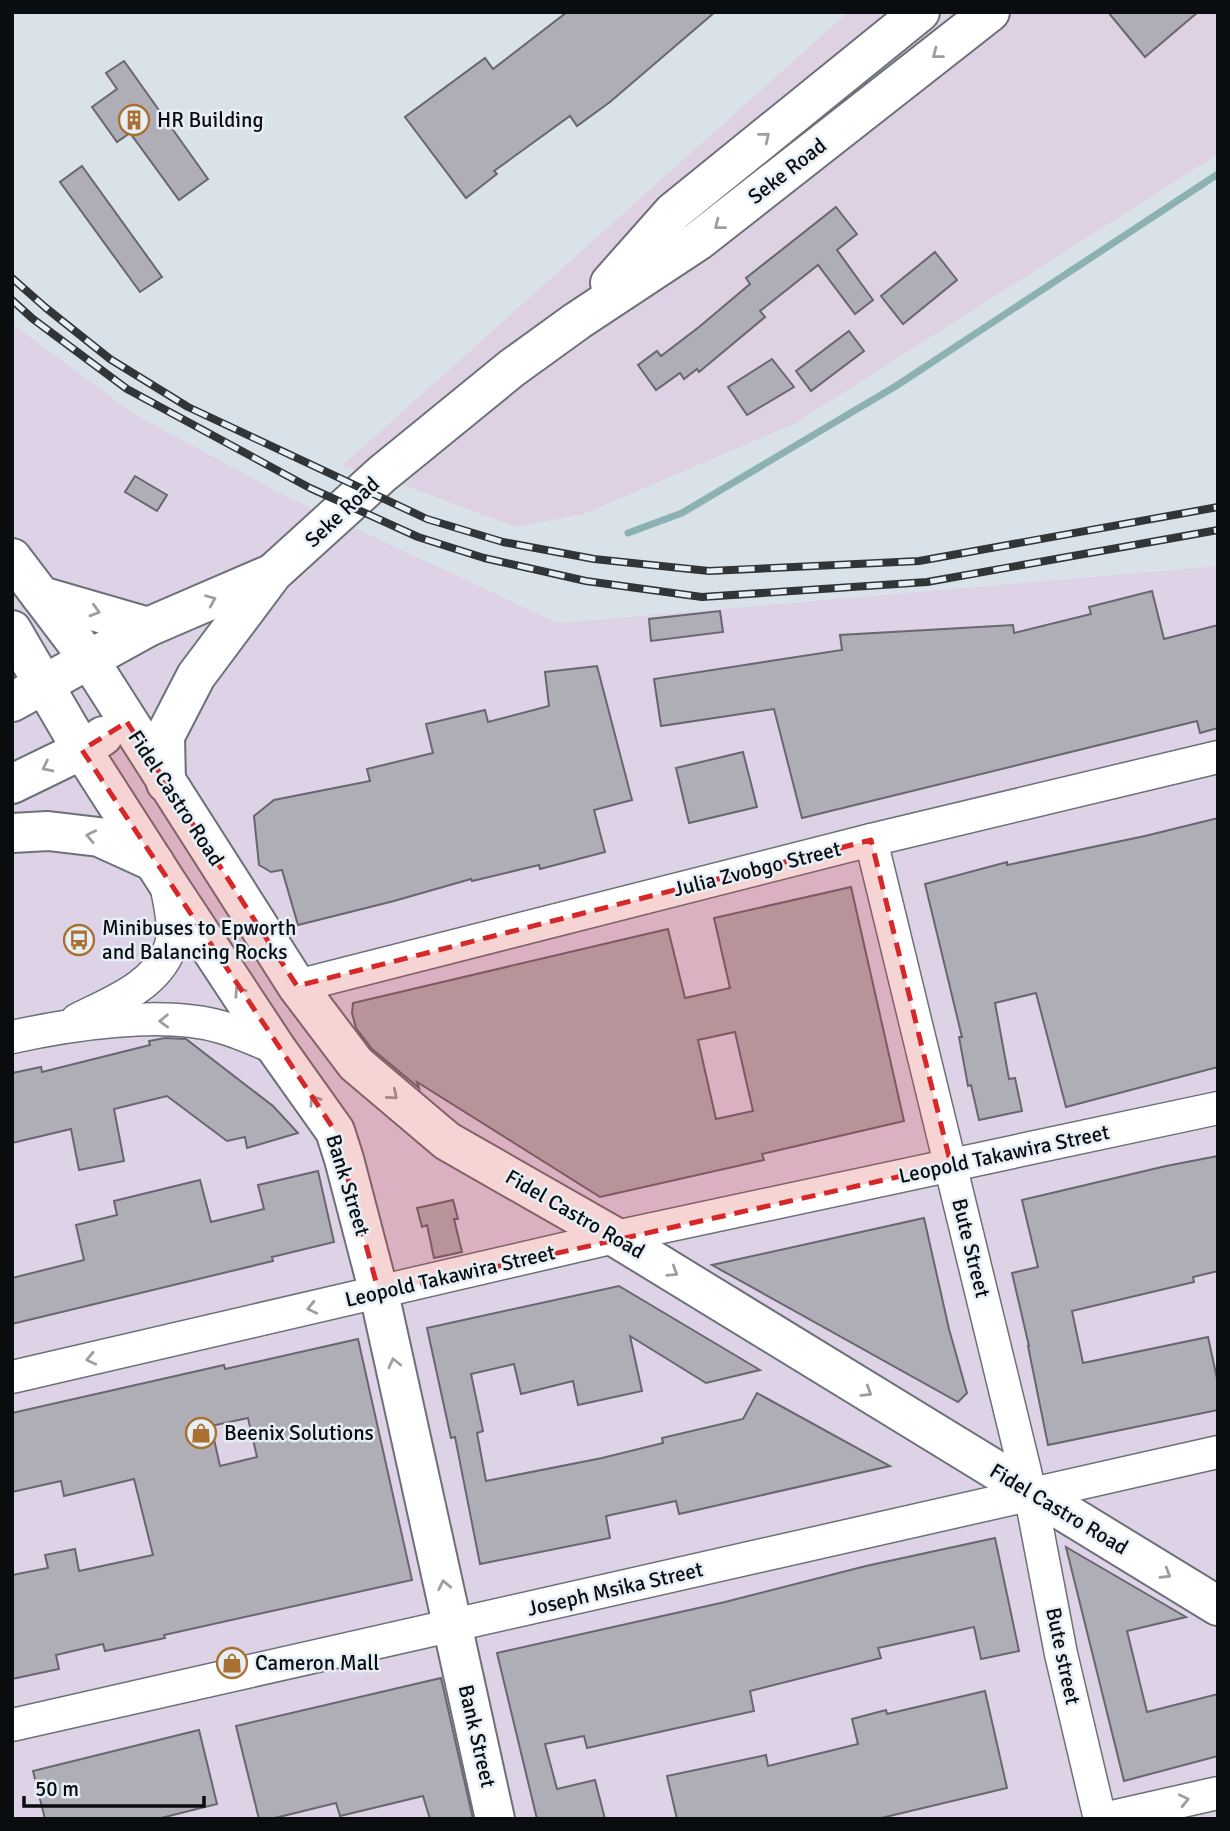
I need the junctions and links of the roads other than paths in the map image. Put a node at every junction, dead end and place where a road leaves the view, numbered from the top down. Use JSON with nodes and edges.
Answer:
{"nodes":[{"id":1,"x":920,"y":12,"type":"edge"},
{"id":2,"x":990,"y":12,"type":"edge"},
{"id":3,"x":577,"y":321,"type":"junction"},
{"id":4,"x":12,"y":558,"type":"edge"},
{"id":5,"x":273,"y":573,"type":"junction"},
{"id":6,"x":41,"y":596,"type":"junction"},
{"id":7,"x":148,"y":627,"type":"junction"},
{"id":8,"x":12,"y":630,"type":"edge"},
{"id":9,"x":88,"y":658,"type":"junction"},
{"id":10,"x":196,"y":676,"type":"junction"},
{"id":11,"x":29,"y":693,"type":"edge"},
{"id":12,"x":127,"y":722,"type":"junction"},
{"id":13,"x":82,"y":750,"type":"junction"},
{"id":14,"x":1218,"y":757,"type":"edge"},
{"id":15,"x":166,"y":783,"type":"junction"},
{"id":16,"x":12,"y":784,"type":"edge"},
{"id":17,"x":12,"y":833,"type":"edge"},
{"id":18,"x":872,"y":840,"type":"junction"},
{"id":19,"x":160,"y":872,"type":"junction"},
{"id":20,"x":297,"y":986,"type":"junction"},
{"id":21,"x":66,"y":1025,"type":"junction"},
{"id":22,"x":12,"y":1037,"type":"edge"},
{"id":23,"x":276,"y":1048,"type":"junction"},
{"id":24,"x":1218,"y":1108,"type":"edge"},
{"id":25,"x":951,"y":1165,"type":"junction"},
{"id":26,"x":615,"y":1237,"type":"junction"},
{"id":27,"x":379,"y":1293,"type":"junction"},
{"id":28,"x":12,"y":1377,"type":"edge"},
{"id":29,"x":1218,"y":1452,"type":"edge"},
{"id":30,"x":1030,"y":1492,"type":"junction"},
{"id":31,"x":1218,"y":1606,"type":"edge"},
{"id":32,"x":453,"y":1626,"type":"junction"},
{"id":33,"x":12,"y":1725,"type":"edge"},
{"id":34,"x":1218,"y":1793,"type":"edge"},
{"id":35,"x":495,"y":1819,"type":"edge"},
{"id":36,"x":1101,"y":1819,"type":"edge"}],
"edges":[{"from":3,"to":1,"type":"main road","name":"Seke Road","one_way":true},
{"from":2,"to":3,"type":"main road","name":"Seke Road","one_way":true},
{"from":3,"to":5,"type":"main road","name":"Seke Road"},
{"from":4,"to":6,"type":"main road","name":"Fidel Castro Road"},
{"from":7,"to":5,"type":"main road","one_way":true},
{"from":5,"to":10,"type":"main road"},
{"from":6,"to":7,"type":"main road","one_way":true},
{"from":6,"to":9,"type":"main road","name":"Fidel Castro Road"},
{"from":7,"to":9,"type":"main road"},
{"from":8,"to":11,"type":"main road","name":"Bank Street"},
{"from":9,"to":11,"type":"main road"},
{"from":9,"to":12,"type":"main road","name":"Fidel Castro Road"},
{"from":10,"to":12,"type":"main road"},
{"from":10,"to":15,"type":"main road"},
{"from":11,"to":13,"type":"main road","name":"Bank Street"},
{"from":12,"to":13,"type":"main road"},
{"from":12,"to":15,"type":"main road","name":"Fidel Castro Road"},
{"from":13,"to":16,"type":"main road","one_way":true},
{"from":13,"to":19,"type":"main road","name":"Bank Street"},
{"from":14,"to":18,"type":"street","name":"Julia Zvobgo Street"},
{"from":15,"to":20,"type":"main road","name":"Fidel Castro Road"},
{"from":19,"to":17,"type":"main road","one_way":true},
{"from":18,"to":20,"type":"street","name":"Julia Zvobgo Street"},
{"from":18,"to":25,"type":"street","name":"Bute Street"},
{"from":19,"to":21,"type":"street"},
{"from":23,"to":19,"type":"main road","name":"Bank Street","one_way":true},
{"from":20,"to":26,"type":"main road","name":"Fidel Castro Road","one_way":true},
{"from":21,"to":22,"type":"street"},
{"from":23,"to":21,"type":"street","one_way":true},
{"from":27,"to":23,"type":"main road","name":"Bank Street","one_way":true},
{"from":24,"to":25,"type":"street","name":"Leopold Takawira Street"},
{"from":25,"to":26,"type":"street","name":"Leopold Takawira Street"},
{"from":25,"to":30,"type":"street","name":"Bute Street"},
{"from":26,"to":27,"type":"street","name":"Leopold Takawira Street"},
{"from":26,"to":30,"type":"main road","name":"Fidel Castro Road","one_way":true},
{"from":27,"to":28,"type":"street","name":"Leopold Takawira Street","one_way":true},
{"from":32,"to":27,"type":"main road","name":"Bank Street","one_way":true},
{"from":29,"to":30,"type":"street","name":"Joseph Msika Street"},
{"from":30,"to":31,"type":"main road","name":"Fidel Castro Road","one_way":true},
{"from":30,"to":32,"type":"street","name":"Joseph Msika Street"},
{"from":30,"to":36,"type":"street","name":"Bute street"},
{"from":32,"to":33,"type":"street","name":"Joseph Msika Street"},
{"from":32,"to":35,"type":"main road","name":"Bank Street"},
{"from":36,"to":34,"type":"street","one_way":true}]}
